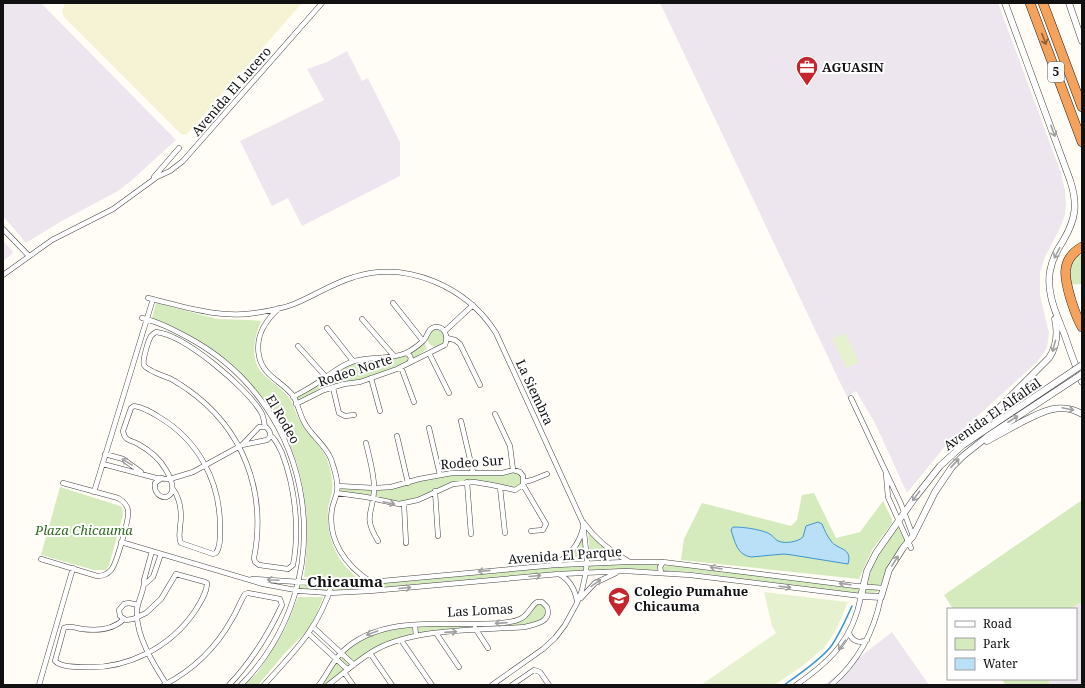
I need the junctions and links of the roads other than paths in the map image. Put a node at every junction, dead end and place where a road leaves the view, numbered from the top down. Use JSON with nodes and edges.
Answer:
{"nodes":[{"id":1,"x":322,"y":3,"type":"edge"},
{"id":2,"x":1005,"y":3,"type":"edge"},
{"id":3,"x":1030,"y":3,"type":"edge"},
{"id":4,"x":1043,"y":3,"type":"edge"},
{"id":5,"x":1069,"y":3,"type":"edge"},
{"id":6,"x":1082,"y":41,"type":"edge"},
{"id":7,"x":1082,"y":106,"type":"edge"},
{"id":8,"x":1082,"y":142,"type":"edge"},
{"id":9,"x":179,"y":148,"type":"dead end"},
{"id":10,"x":148,"y":183,"type":"junction"},
{"id":11,"x":3,"y":229,"type":"edge"},
{"id":12,"x":1082,"y":247,"type":"edge"},
{"id":13,"x":29,"y":256,"type":"junction"},
{"id":14,"x":3,"y":276,"type":"edge"},
{"id":15,"x":393,"y":303,"type":"dead end"},
{"id":16,"x":473,"y":305,"type":"junction"},
{"id":17,"x":279,"y":308,"type":"junction"},
{"id":18,"x":1054,"y":308,"type":"junction"},
{"id":19,"x":144,"y":319,"type":"junction"},
{"id":20,"x":362,"y":319,"type":"dead end"},
{"id":21,"x":1082,"y":327,"type":"edge"},
{"id":22,"x":326,"y":328,"type":"dead end"},
{"id":23,"x":444,"y":331,"type":"junction"},
{"id":24,"x":447,"y":338,"type":"junction"},
{"id":25,"x":423,"y":341,"type":"junction"},
{"id":26,"x":298,"y":346,"type":"dead end"},
{"id":27,"x":406,"y":353,"type":"junction"},
{"id":28,"x":429,"y":353,"type":"junction"},
{"id":29,"x":394,"y":356,"type":"junction"},
{"id":30,"x":353,"y":361,"type":"junction"},
{"id":31,"x":410,"y":364,"type":"junction"},
{"id":32,"x":1082,"y":365,"type":"edge"},
{"id":33,"x":401,"y":367,"type":"junction"},
{"id":34,"x":1082,"y":374,"type":"edge"},
{"id":35,"x":326,"y":377,"type":"junction"},
{"id":36,"x":371,"y":378,"type":"junction"},
{"id":37,"x":321,"y":381,"type":"junction"},
{"id":38,"x":1082,"y":382,"type":"edge"},
{"id":39,"x":480,"y":385,"type":"dead end"},
{"id":40,"x":333,"y":388,"type":"junction"},
{"id":41,"x":326,"y":390,"type":"junction"},
{"id":42,"x":449,"y":393,"type":"dead end"},
{"id":43,"x":293,"y":396,"type":"junction"},
{"id":44,"x":851,"y":398,"type":"dead end"},
{"id":45,"x":414,"y":402,"type":"dead end"},
{"id":46,"x":296,"y":404,"type":"junction"},
{"id":47,"x":380,"y":412,"type":"dead end"},
{"id":48,"x":495,"y":414,"type":"dead end"},
{"id":49,"x":1082,"y":414,"type":"edge"},
{"id":50,"x":354,"y":415,"type":"dead end"},
{"id":51,"x":461,"y":421,"type":"dead end"},
{"id":52,"x":265,"y":427,"type":"junction"},
{"id":53,"x":429,"y":428,"type":"dead end"},
{"id":54,"x":270,"y":436,"type":"junction"},
{"id":55,"x":397,"y":436,"type":"dead end"},
{"id":56,"x":366,"y":443,"type":"dead end"},
{"id":57,"x":963,"y":445,"type":"junction"},
{"id":58,"x":241,"y":446,"type":"junction"},
{"id":59,"x":970,"y":450,"type":"junction"},
{"id":60,"x":105,"y":454,"type":"junction"},
{"id":61,"x":103,"y":464,"type":"junction"},
{"id":62,"x":206,"y":465,"type":"junction"},
{"id":63,"x":513,"y":470,"type":"junction"},
{"id":64,"x":885,"y":470,"type":"junction"},
{"id":65,"x":473,"y":472,"type":"junction"},
{"id":66,"x":452,"y":473,"type":"junction"},
{"id":67,"x":547,"y":474,"type":"dead end"},
{"id":68,"x":146,"y":475,"type":"junction"},
{"id":69,"x":440,"y":475,"type":"junction"},
{"id":70,"x":162,"y":478,"type":"junction"},
{"id":71,"x":170,"y":479,"type":"junction"},
{"id":72,"x":408,"y":482,"type":"junction"},
{"id":73,"x":467,"y":482,"type":"junction"},
{"id":74,"x":63,"y":483,"type":"dead end"},
{"id":75,"x":523,"y":483,"type":"junction"},
{"id":76,"x":453,"y":484,"type":"junction"},
{"id":77,"x":338,"y":486,"type":"junction"},
{"id":78,"x":500,"y":487,"type":"junction"},
{"id":79,"x":173,"y":488,"type":"junction"},
{"id":80,"x":374,"y":488,"type":"junction"},
{"id":81,"x":435,"y":491,"type":"junction"},
{"id":82,"x":94,"y":492,"type":"junction"},
{"id":83,"x":337,"y":493,"type":"junction"},
{"id":84,"x":373,"y":499,"type":"junction"},
{"id":85,"x":404,"y":504,"type":"junction"},
{"id":86,"x":904,"y":513,"type":"junction"},
{"id":87,"x":898,"y":521,"type":"junction"},
{"id":88,"x":583,"y":523,"type":"junction"},
{"id":89,"x":531,"y":531,"type":"dead end"},
{"id":90,"x":505,"y":533,"type":"dead end"},
{"id":91,"x":471,"y":534,"type":"dead end"},
{"id":92,"x":438,"y":536,"type":"dead end"},
{"id":93,"x":913,"y":536,"type":"junction"},
{"id":94,"x":378,"y":540,"type":"dead end"},
{"id":95,"x":908,"y":541,"type":"junction"},
{"id":96,"x":121,"y":542,"type":"junction"},
{"id":97,"x":406,"y":543,"type":"dead end"},
{"id":98,"x":911,"y":548,"type":"dead end"},
{"id":99,"x":152,"y":551,"type":"junction"},
{"id":100,"x":161,"y":554,"type":"junction"},
{"id":101,"x":41,"y":559,"type":"dead end"},
{"id":102,"x":629,"y":562,"type":"junction"},
{"id":103,"x":662,"y":562,"type":"junction"},
{"id":104,"x":586,"y":563,"type":"junction"},
{"id":105,"x":555,"y":565,"type":"junction"},
{"id":106,"x":693,"y":565,"type":"junction"},
{"id":107,"x":74,"y":568,"type":"junction"},
{"id":108,"x":621,"y":571,"type":"junction"},
{"id":109,"x":586,"y":572,"type":"junction"},
{"id":110,"x":661,"y":572,"type":"junction"},
{"id":111,"x":559,"y":574,"type":"junction"},
{"id":112,"x":690,"y":574,"type":"junction"},
{"id":113,"x":771,"y":576,"type":"junction"},
{"id":114,"x":248,"y":579,"type":"junction"},
{"id":115,"x":298,"y":582,"type":"junction"},
{"id":116,"x":371,"y":582,"type":"junction"},
{"id":117,"x":145,"y":584,"type":"junction"},
{"id":118,"x":332,"y":584,"type":"junction"},
{"id":119,"x":770,"y":585,"type":"junction"},
{"id":120,"x":863,"y":586,"type":"junction"},
{"id":121,"x":883,"y":588,"type":"junction"},
{"id":122,"x":296,"y":591,"type":"junction"},
{"id":123,"x":329,"y":593,"type":"junction"},
{"id":124,"x":862,"y":596,"type":"junction"},
{"id":125,"x":881,"y":597,"type":"junction"},
{"id":126,"x":577,"y":603,"type":"junction"},
{"id":127,"x":138,"y":605,"type":"junction"},
{"id":128,"x":137,"y":617,"type":"junction"},
{"id":129,"x":124,"y":619,"type":"junction"},
{"id":130,"x":474,"y":624,"type":"junction"},
{"id":131,"x":415,"y":625,"type":"junction"},
{"id":132,"x":313,"y":627,"type":"junction"},
{"id":133,"x":475,"y":630,"type":"junction"},
{"id":134,"x":436,"y":633,"type":"junction"},
{"id":135,"x":849,"y":633,"type":"junction"},
{"id":136,"x":309,"y":634,"type":"junction"},
{"id":137,"x":416,"y":636,"type":"junction"},
{"id":138,"x":401,"y":640,"type":"junction"},
{"id":139,"x":867,"y":640,"type":"junction"},
{"id":140,"x":488,"y":648,"type":"dead end"},
{"id":141,"x":149,"y":652,"type":"junction"},
{"id":142,"x":341,"y":653,"type":"junction"},
{"id":143,"x":370,"y":653,"type":"junction"},
{"id":144,"x":336,"y":659,"type":"junction"},
{"id":145,"x":354,"y":665,"type":"junction"},
{"id":146,"x":459,"y":667,"type":"dead end"},
{"id":147,"x":346,"y":671,"type":"junction"},
{"id":148,"x":39,"y":685,"type":"edge"},
{"id":149,"x":165,"y":685,"type":"edge"},
{"id":150,"x":228,"y":685,"type":"edge"},
{"id":151,"x":241,"y":685,"type":"edge"},
{"id":152,"x":264,"y":685,"type":"edge"},
{"id":153,"x":319,"y":685,"type":"edge"},
{"id":154,"x":328,"y":685,"type":"edge"},
{"id":155,"x":353,"y":685,"type":"edge"},
{"id":156,"x":392,"y":685,"type":"edge"},
{"id":157,"x":432,"y":685,"type":"edge"},
{"id":158,"x":492,"y":685,"type":"edge"},
{"id":159,"x":512,"y":685,"type":"edge"},
{"id":160,"x":549,"y":685,"type":"edge"},
{"id":161,"x":796,"y":685,"type":"edge"},
{"id":162,"x":830,"y":685,"type":"edge"}],
"edges":[{"from":1,"to":10,"type":"street","name":"Avenida El Lucero"},
{"from":2,"to":18,"type":"street","one_way":true},
{"from":3,"to":8,"type":"highway","number":"5","one_way":true},
{"from":4,"to":7,"type":"highway","number":"5"},
{"from":5,"to":6,"type":"street"},
{"from":9,"to":10,"type":"street","name":"Avenida El Lucero"},
{"from":10,"to":13,"type":"street","name":"Avenida El Lucero"},
{"from":11,"to":13,"type":"street"},
{"from":12,"to":21,"type":"highway"},
{"from":13,"to":14,"type":"street","name":"Avenida El Lucero"},
{"from":15,"to":25,"type":"street"},
{"from":16,"to":17,"type":"street","name":"La Siembra"},
{"from":16,"to":23,"type":"street"},
{"from":16,"to":88,"type":"street","name":"La Siembra"},
{"from":17,"to":19,"type":"street","name":"La Siembra"},
{"from":17,"to":43,"type":"street","name":"El Rodeo"},
{"from":18,"to":38,"type":"street"},
{"from":18,"to":57,"type":"street","one_way":true},
{"from":19,"to":60,"type":"street"},
{"from":19,"to":115,"type":"street","name":"El Rodeo"},
{"from":20,"to":29,"type":"street"},
{"from":22,"to":30,"type":"street"},
{"from":23,"to":24,"type":"street"},
{"from":23,"to":25,"type":"street","name":"Rodeo Norte"},
{"from":24,"to":28,"type":"street","name":"Rodeo Norte"},
{"from":24,"to":39,"type":"street"},
{"from":25,"to":27,"type":"street","name":"Rodeo Norte"},
{"from":26,"to":35,"type":"street"},
{"from":27,"to":29,"type":"street","name":"Rodeo Norte"},
{"from":27,"to":31,"type":"street"},
{"from":28,"to":31,"type":"street","name":"Rodeo Norte"},
{"from":28,"to":42,"type":"street"},
{"from":29,"to":30,"type":"street","name":"Rodeo Norte"},
{"from":30,"to":35,"type":"street","name":"Rodeo Norte"},
{"from":31,"to":33,"type":"street","name":"Rodeo Norte"},
{"from":32,"to":57,"type":"street","name":"Avenida El Alfalfal","bridge":true},
{"from":33,"to":36,"type":"street","name":"Rodeo Norte"},
{"from":33,"to":45,"type":"street"},
{"from":59,"to":34,"type":"street","name":"Avenida El Alfalfal","one_way":true,"bridge":true},
{"from":35,"to":37,"type":"street","name":"Rodeo Norte"},
{"from":36,"to":40,"type":"street","name":"Rodeo Norte"},
{"from":36,"to":47,"type":"street"},
{"from":37,"to":41,"type":"street"},
{"from":37,"to":43,"type":"street","name":"Rodeo Norte"},
{"from":40,"to":41,"type":"street","name":"Rodeo Norte"},
{"from":40,"to":50,"type":"street"},
{"from":41,"to":46,"type":"street","name":"Rodeo Norte"},
{"from":43,"to":46,"type":"street","name":"El Rodeo"},
{"from":44,"to":64,"type":"street"},
{"from":46,"to":77,"type":"street","name":"El Rodeo"},
{"from":48,"to":63,"type":"street"},
{"from":59,"to":49,"type":"street","one_way":true},
{"from":51,"to":65,"type":"street"},
{"from":52,"to":54,"type":"street"},
{"from":52,"to":58,"type":"street"},
{"from":52,"to":58,"type":"street"},
{"from":53,"to":69,"type":"street"},
{"from":54,"to":58,"type":"street"},
{"from":54,"to":58,"type":"street"},
{"from":55,"to":72,"type":"street"},
{"from":56,"to":80,"type":"street"},
{"from":57,"to":86,"type":"street","name":"Avenida El Alfalfal","one_way":true},
{"from":58,"to":62,"type":"street"},
{"from":93,"to":59,"type":"street","name":"Avenida El Alfalfal","one_way":true},
{"from":60,"to":61,"type":"street"},
{"from":68,"to":60,"type":"street","one_way":true},
{"from":61,"to":68,"type":"street"},
{"from":61,"to":82,"type":"street"},
{"from":62,"to":71,"type":"street"},
{"from":62,"to":71,"type":"street"},
{"from":62,"to":79,"type":"street"},
{"from":63,"to":65,"type":"street","name":"Rodeo Sur"},
{"from":63,"to":75,"type":"street","name":"Rodeo Sur"},
{"from":64,"to":86,"type":"street"},
{"from":64,"to":87,"type":"street"},
{"from":65,"to":66,"type":"street","name":"Rodeo Sur"},
{"from":66,"to":69,"type":"street","name":"Rodeo Sur"},
{"from":66,"to":76,"type":"street"},
{"from":67,"to":75,"type":"street"},
{"from":68,"to":70,"type":"street"},
{"from":69,"to":72,"type":"street","name":"Rodeo Sur"},
{"from":70,"to":71,"type":"street"},
{"from":70,"to":79,"type":"street"},
{"from":71,"to":79,"type":"street"},
{"from":72,"to":80,"type":"street","name":"Rodeo Sur"},
{"from":73,"to":76,"type":"street","name":"Rodeo Sur"},
{"from":73,"to":78,"type":"street","name":"Rodeo Sur"},
{"from":73,"to":91,"type":"street"},
{"from":74,"to":82,"type":"street"},
{"from":75,"to":78,"type":"street","name":"Rodeo Sur"},
{"from":75,"to":89,"type":"street"},
{"from":76,"to":81,"type":"street","name":"Rodeo Sur"},
{"from":77,"to":80,"type":"street","name":"Rodeo Sur"},
{"from":77,"to":83,"type":"street","name":"El Rodeo"},
{"from":78,"to":90,"type":"street"},
{"from":80,"to":84,"type":"street"},
{"from":81,"to":85,"type":"street","name":"Rodeo Sur"},
{"from":81,"to":92,"type":"street"},
{"from":82,"to":96,"type":"street"},
{"from":83,"to":84,"type":"street","name":"Rodeo Sur"},
{"from":83,"to":116,"type":"street","name":"El Rodeo"},
{"from":84,"to":85,"type":"street","name":"Rodeo Sur","one_way":true},
{"from":84,"to":94,"type":"street"},
{"from":85,"to":97,"type":"street"},
{"from":86,"to":87,"type":"street","name":"Avenida El Alfalfal"},
{"from":86,"to":93,"type":"street"},
{"from":87,"to":95,"type":"street"},
{"from":87,"to":120,"type":"street","name":"Avenida El Alfalfal"},
{"from":88,"to":102,"type":"street"},
{"from":88,"to":104,"type":"street","name":"La Siembra"},
{"from":88,"to":105,"type":"street"},
{"from":93,"to":95,"type":"street","name":"Avenida El Alfalfal"},
{"from":95,"to":98,"type":"street"},
{"from":121,"to":95,"type":"street","name":"Avenida El Alfalfal","one_way":true},
{"from":96,"to":99,"type":"street","name":"Avenida El Parque"},
{"from":96,"to":107,"type":"street"},
{"from":99,"to":100,"type":"street","name":"Avenida El Parque"},
{"from":99,"to":117,"type":"street"},
{"from":100,"to":114,"type":"street","name":"Avenida El Parque"},
{"from":100,"to":117,"type":"street"},
{"from":101,"to":107,"type":"street"},
{"from":102,"to":103,"type":"street","name":"Avenida El Parque"},
{"from":102,"to":104,"type":"street","name":"Avenida El Parque"},
{"from":103,"to":106,"type":"street","name":"Avenida El Parque"},
{"from":103,"to":110,"type":"street"},
{"from":104,"to":105,"type":"street","name":"Avenida El Parque"},
{"from":104,"to":109,"type":"street","name":"La Siembra"},
{"from":105,"to":116,"type":"street","name":"Avenida El Parque","one_way":true},
{"from":106,"to":112,"type":"street"},
{"from":113,"to":106,"type":"street","name":"Avenida El Parque","one_way":true},
{"from":107,"to":148,"type":"street"},
{"from":108,"to":109,"type":"street","name":"Avenida El Parque"},
{"from":108,"to":110,"type":"street","name":"Avenida El Parque"},
{"from":126,"to":108,"type":"street","one_way":true},
{"from":109,"to":111,"type":"street","name":"Avenida El Parque"},
{"from":109,"to":126,"type":"street","name":"La Siembra"},
{"from":110,"to":112,"type":"street","name":"Avenida El Parque"},
{"from":123,"to":111,"type":"street","name":"Avenida El Parque","one_way":true},
{"from":111,"to":126,"type":"street"},
{"from":112,"to":119,"type":"street","name":"Avenida El Parque"},
{"from":113,"to":119,"type":"street"},
{"from":120,"to":113,"type":"street","name":"Avenida El Parque","one_way":true},
{"from":115,"to":114,"type":"street","name":"Avenida El Parque","one_way":true},
{"from":114,"to":122,"type":"street","name":"Avenida El Parque"},
{"from":115,"to":118,"type":"street","name":"Avenida El Parque"},
{"from":115,"to":122,"type":"street","name":"El Rodeo"},
{"from":116,"to":118,"type":"street","name":"Avenida El Parque"},
{"from":117,"to":127,"type":"street"},
{"from":118,"to":123,"type":"street"},
{"from":119,"to":124,"type":"street","name":"Avenida El Parque","one_way":true},
{"from":120,"to":121,"type":"street","name":"Avenida El Parque"},
{"from":120,"to":124,"type":"street","name":"Avenida El Alfalfal"},
{"from":121,"to":125,"type":"street","name":"Avenida El Alfalfal"},
{"from":122,"to":123,"type":"street","name":"Avenida El Parque"},
{"from":122,"to":151,"type":"street","name":"El Rodeo"},
{"from":123,"to":132,"type":"street"},
{"from":124,"to":125,"type":"street"},
{"from":124,"to":135,"type":"street","name":"Avenida El Alfalfal"},
{"from":125,"to":139,"type":"street","name":"Avenida El Alfalfal"},
{"from":126,"to":158,"type":"street","name":"La Siembra"},
{"from":127,"to":128,"type":"street"},
{"from":127,"to":129,"type":"street"},
{"from":128,"to":129,"type":"street"},
{"from":128,"to":141,"type":"street"},
{"from":128,"to":141,"type":"street"},
{"from":129,"to":141,"type":"street"},
{"from":130,"to":131,"type":"street","name":"Las Lomas"},
{"from":130,"to":133,"type":"street"},
{"from":133,"to":130,"type":"street","name":"Las Lomas","one_way":true},
{"from":131,"to":137,"type":"street"},
{"from":131,"to":142,"type":"street","name":"Las Lomas","one_way":true},
{"from":132,"to":136,"type":"street"},
{"from":132,"to":142,"type":"street"},
{"from":134,"to":133,"type":"street","name":"Las Lomas","one_way":true},
{"from":133,"to":140,"type":"street"},
{"from":134,"to":137,"type":"street","name":"Las Lomas"},
{"from":134,"to":146,"type":"street"},
{"from":135,"to":139,"type":"street"},
{"from":135,"to":161,"type":"street","name":"Avenida El Alfalfal","one_way":true},
{"from":136,"to":144,"type":"street"},
{"from":136,"to":152,"type":"street"},
{"from":137,"to":138,"type":"street","name":"Las Lomas"},
{"from":138,"to":143,"type":"street","name":"Las Lomas"},
{"from":138,"to":157,"type":"street"},
{"from":139,"to":162,"type":"street","name":"Avenida El Alfalfal"},
{"from":141,"to":149,"type":"street"},
{"from":142,"to":144,"type":"street","name":"Las Lomas"},
{"from":142,"to":145,"type":"street"},
{"from":143,"to":145,"type":"street","name":"Las Lomas"},
{"from":143,"to":156,"type":"street"},
{"from":144,"to":147,"type":"street"},
{"from":144,"to":153,"type":"street","name":"Las Lomas"},
{"from":145,"to":147,"type":"street","name":"Las Lomas"},
{"from":147,"to":154,"type":"street","name":"Las Lomas"},
{"from":147,"to":155,"type":"street"},
{"from":149,"to":150,"type":"street"},
{"from":159,"to":160,"type":"street"}]}
